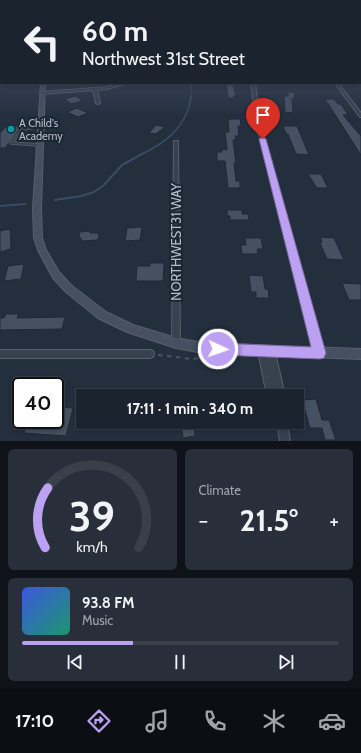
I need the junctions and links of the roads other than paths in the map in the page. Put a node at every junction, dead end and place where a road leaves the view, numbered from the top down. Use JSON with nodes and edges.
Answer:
{"nodes":[{"id":1,"x":43,"y":84,"type":"edge"},
{"id":2,"x":124,"y":84,"type":"edge"},
{"id":3,"x":253,"y":84,"type":"edge"},
{"id":4,"x":338,"y":85,"type":"dead end"},
{"id":5,"x":95,"y":90,"type":"junction"},
{"id":6,"x":42,"y":94,"type":"junction"},
{"id":7,"x":98,"y":103,"type":"dead end"},
{"id":8,"x":361,"y":116,"type":"edge"},
{"id":9,"x":41,"y":126,"type":"junction"},
{"id":10,"x":176,"y":142,"type":"dead end"},
{"id":11,"x":40,"y":145,"type":"junction"},
{"id":12,"x":176,"y":343,"type":"junction"},
{"id":13,"x":267,"y":351,"type":"junction"},
{"id":14,"x":320,"y":353,"type":"junction"},
{"id":15,"x":0,"y":354,"type":"edge"},
{"id":16,"x":150,"y":354,"type":"road end"},
{"id":17,"x":361,"y":354,"type":"edge"},
{"id":18,"x":271,"y":389,"type":"edge"},
{"id":19,"x":278,"y":389,"type":"edge"},
{"id":20,"x":283,"y":429,"type":"edge"},
{"id":21,"x":285,"y":441,"type":"edge"}],
"edges":[{"from":1,"to":6,"type":"street"},
{"from":2,"to":5,"type":"street"},
{"from":3,"to":14,"type":"street"},
{"from":4,"to":8,"type":"street"},
{"from":5,"to":6,"type":"street"},
{"from":5,"to":7,"type":"street"},
{"from":6,"to":9,"type":"street"},
{"from":9,"to":11,"type":"street"},
{"from":9,"to":11,"type":"lane"},
{"from":10,"to":12,"type":"street","name":"NORTHWEST31 WAY"},
{"from":11,"to":12,"type":"street"},
{"from":12,"to":13,"type":"street"},
{"from":13,"to":14,"type":"street"},
{"from":13,"to":18,"type":"street"},
{"from":13,"to":19,"type":"street"},
{"from":14,"to":17,"type":"street"},
{"from":15,"to":16,"type":"street"},
{"from":20,"to":21,"type":"street"}]}
